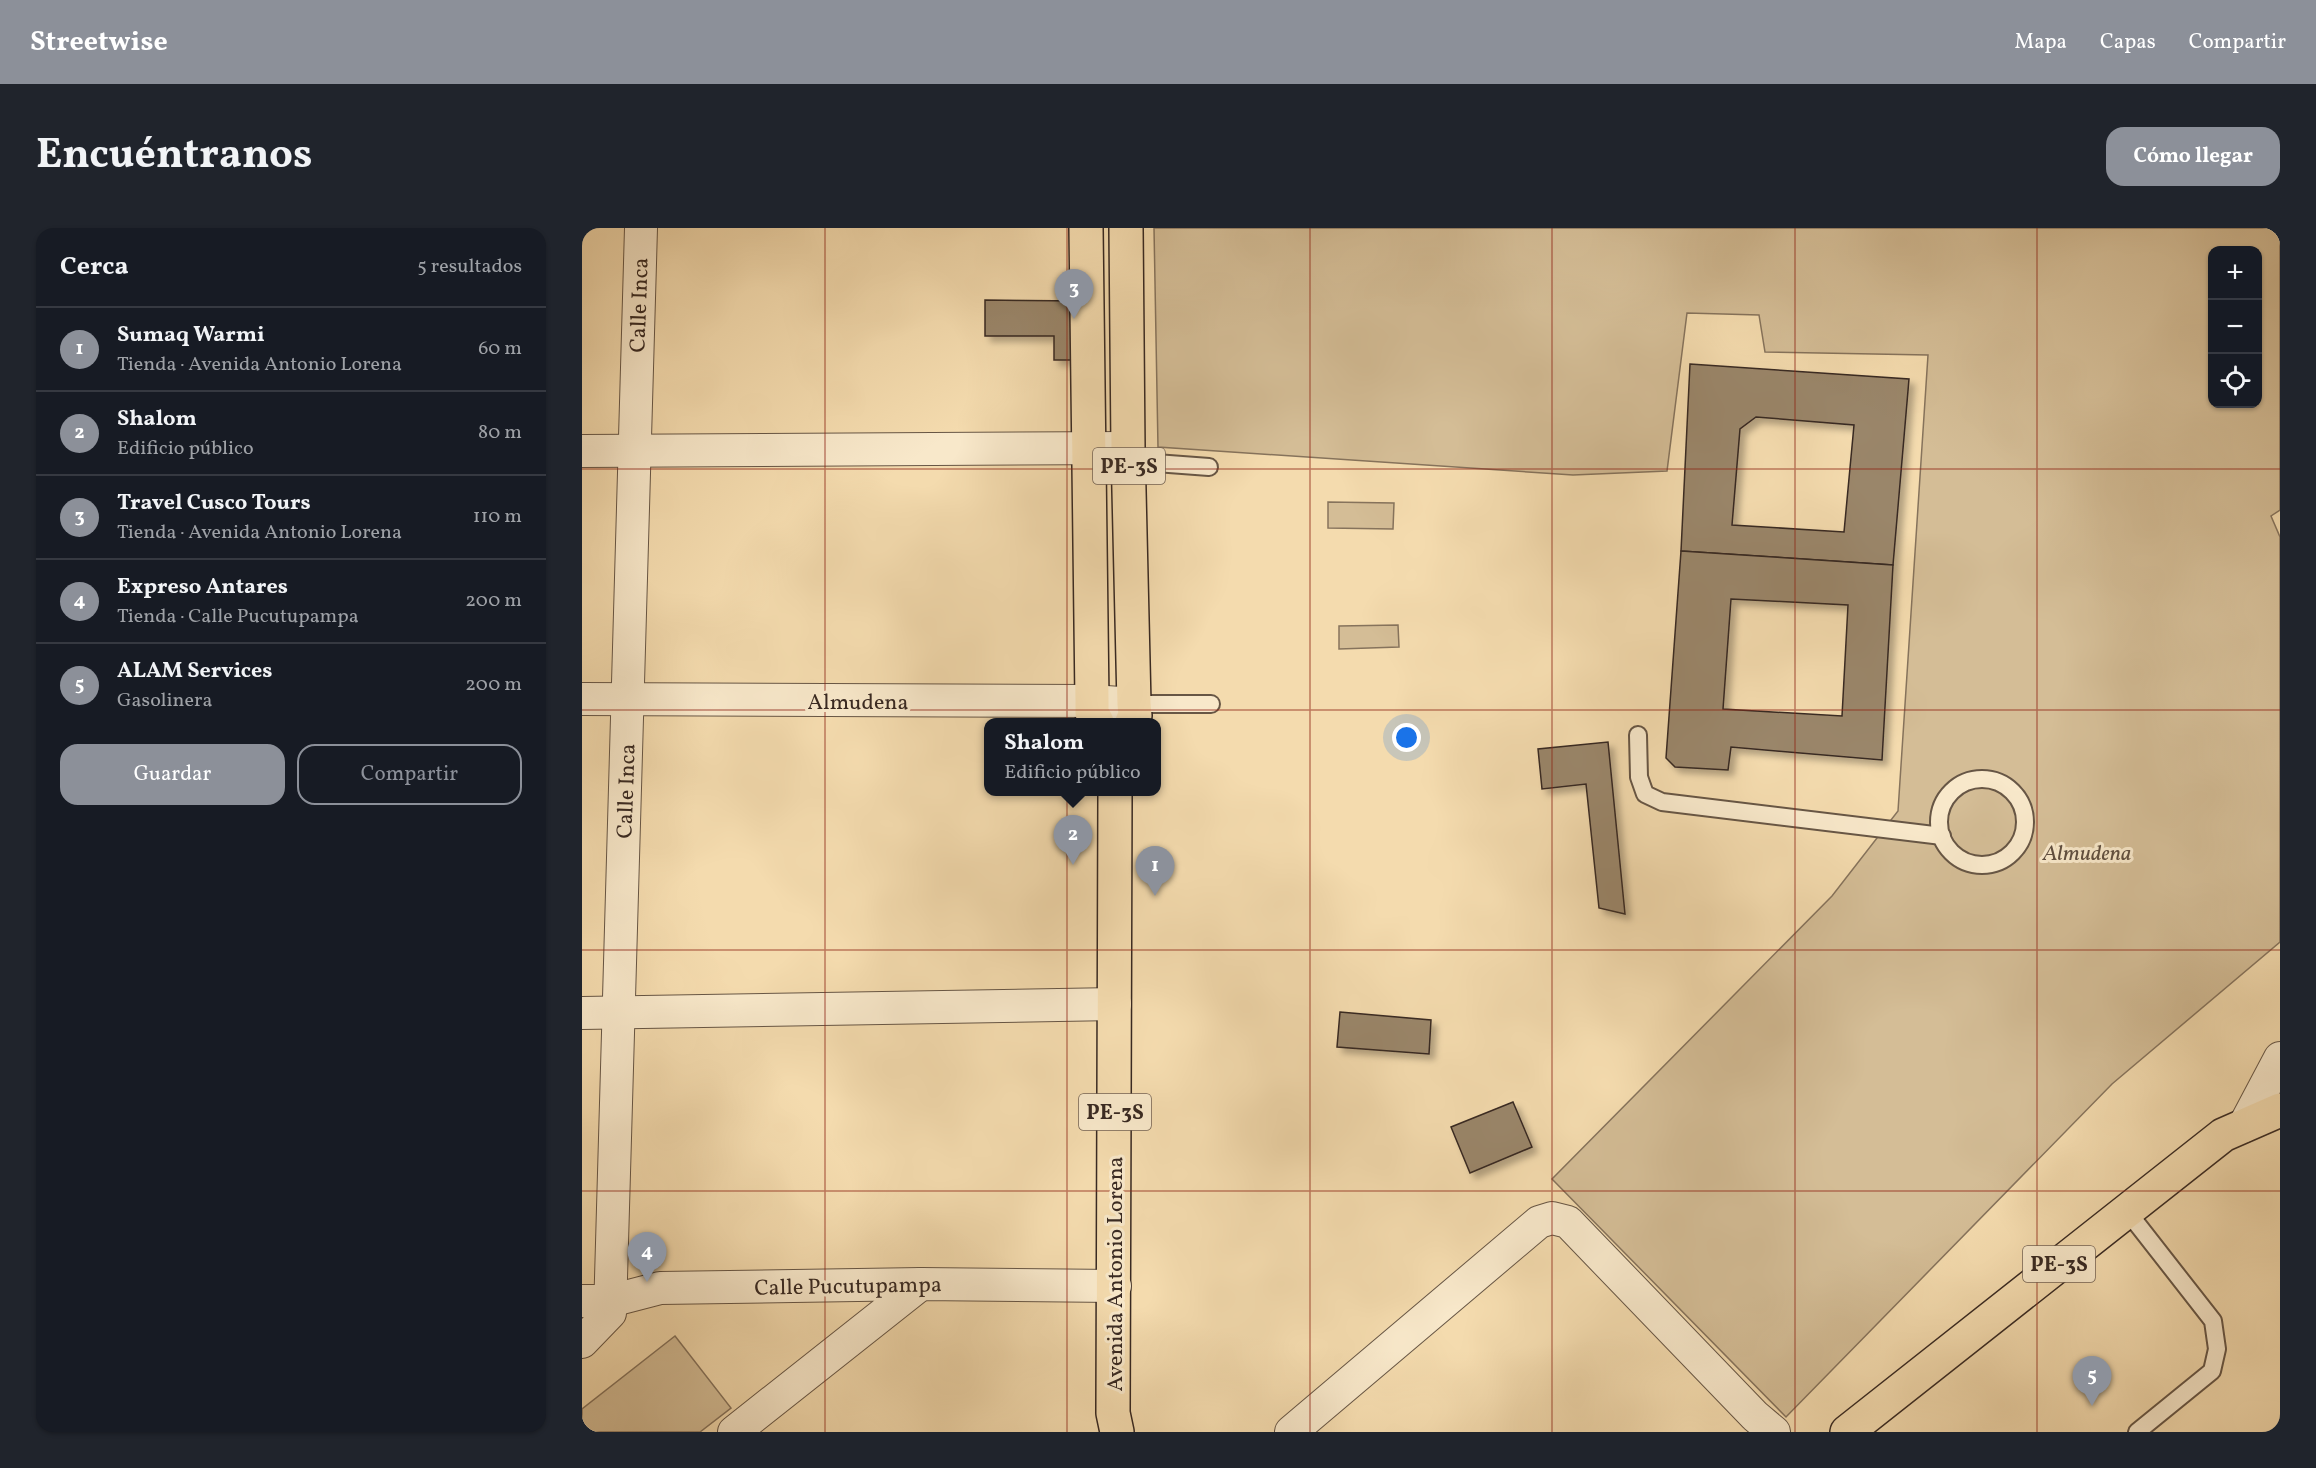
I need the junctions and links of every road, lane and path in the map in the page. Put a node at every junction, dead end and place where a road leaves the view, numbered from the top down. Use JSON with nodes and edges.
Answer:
{"nodes":[{"id":1,"x":640,"y":228,"type":"edge"},
{"id":2,"x":1086,"y":228,"type":"edge"},
{"id":3,"x":1126,"y":228,"type":"edge"},
{"id":4,"x":1089,"y":448,"type":"junction"},
{"id":5,"x":582,"y":451,"type":"edge"},
{"id":6,"x":634,"y":451,"type":"junction"},
{"id":7,"x":1129,"y":454,"type":"junction"},
{"id":8,"x":1209,"y":467,"type":"dead end"},
{"id":9,"x":582,"y":699,"type":"edge"},
{"id":10,"x":628,"y":700,"type":"junction"},
{"id":11,"x":1211,"y":704,"type":"dead end"},
{"id":12,"x":1094,"y":712,"type":"edge"},
{"id":13,"x":1133,"y":713,"type":"edge"},
{"id":14,"x":1638,"y":735,"type":"dead end"},
{"id":15,"x":1115,"y":796,"type":"edge"},
{"id":16,"x":1942,"y":836,"type":"junction"},
{"id":17,"x":1115,"y":1004,"type":"junction"},
{"id":18,"x":582,"y":1012,"type":"edge"},
{"id":19,"x":619,"y":1012,"type":"junction"},
{"id":20,"x":2280,"y":1058,"type":"edge"},
{"id":21,"x":2280,"y":1110,"type":"edge"},
{"id":22,"x":2244,"y":1126,"type":"junction"},
{"id":23,"x":2127,"y":1211,"type":"junction"},
{"id":24,"x":921,"y":1284,"type":"junction"},
{"id":25,"x":1115,"y":1286,"type":"junction"},
{"id":26,"x":596,"y":1301,"type":"edge"},
{"id":27,"x":582,"y":1342,"type":"edge"},
{"id":28,"x":734,"y":1432,"type":"edge"},
{"id":29,"x":1117,"y":1432,"type":"edge"},
{"id":30,"x":1291,"y":1432,"type":"edge"},
{"id":31,"x":1774,"y":1432,"type":"edge"},
{"id":32,"x":1847,"y":1432,"type":"edge"},
{"id":33,"x":2137,"y":1432,"type":"edge"}],
"edges":[{"from":1,"to":6,"type":"street","name":"Calle Inca"},
{"from":2,"to":4,"type":"highway","number":"PE-3S"},
{"from":3,"to":7,"type":"highway","number":"PE-3S"},
{"from":4,"to":6,"type":"street"},
{"from":4,"to":7,"type":"street"},
{"from":4,"to":12,"type":"highway","number":"PE-3S"},
{"from":5,"to":6,"type":"street"},
{"from":6,"to":10,"type":"street","name":"Calle Inca"},
{"from":7,"to":8,"type":"lane"},
{"from":7,"to":13,"type":"highway","number":"PE-3S"},
{"from":9,"to":10,"type":"street","name":"Almudena"},
{"from":10,"to":12,"type":"street","name":"Almudena"},
{"from":10,"to":19,"type":"street","name":"Calle Inca"},
{"from":11,"to":13,"type":"lane"},
{"from":12,"to":13,"type":"street","name":"Almudena"},
{"from":14,"to":16,"type":"lane"},
{"from":15,"to":17,"type":"highway","name":"Avenida Antonio Lorena","number":"PE-3S"},
{"from":16,"to":16,"type":"lane"},
{"from":17,"to":19,"type":"street"},
{"from":17,"to":25,"type":"highway","name":"Avenida Antonio Lorena","number":"PE-3S"},
{"from":18,"to":19,"type":"street"},
{"from":19,"to":26,"type":"street","name":"Calle Inca"},
{"from":20,"to":22,"type":"street"},
{"from":21,"to":22,"type":"highway","number":"PE-3S"},
{"from":22,"to":23,"type":"highway","number":"PE-3S"},
{"from":23,"to":32,"type":"highway","number":"PE-3S"},
{"from":23,"to":33,"type":"lane"},
{"from":24,"to":25,"type":"street","name":"Calle Pucutupampa"},
{"from":24,"to":26,"type":"street","name":"Calle Pucutupampa"},
{"from":24,"to":28,"type":"street"},
{"from":25,"to":29,"type":"highway","name":"Avenida Antonio Lorena","number":"PE-3S"},
{"from":26,"to":27,"type":"street","name":"Calle Inca"},
{"from":30,"to":31,"type":"street"}]}
